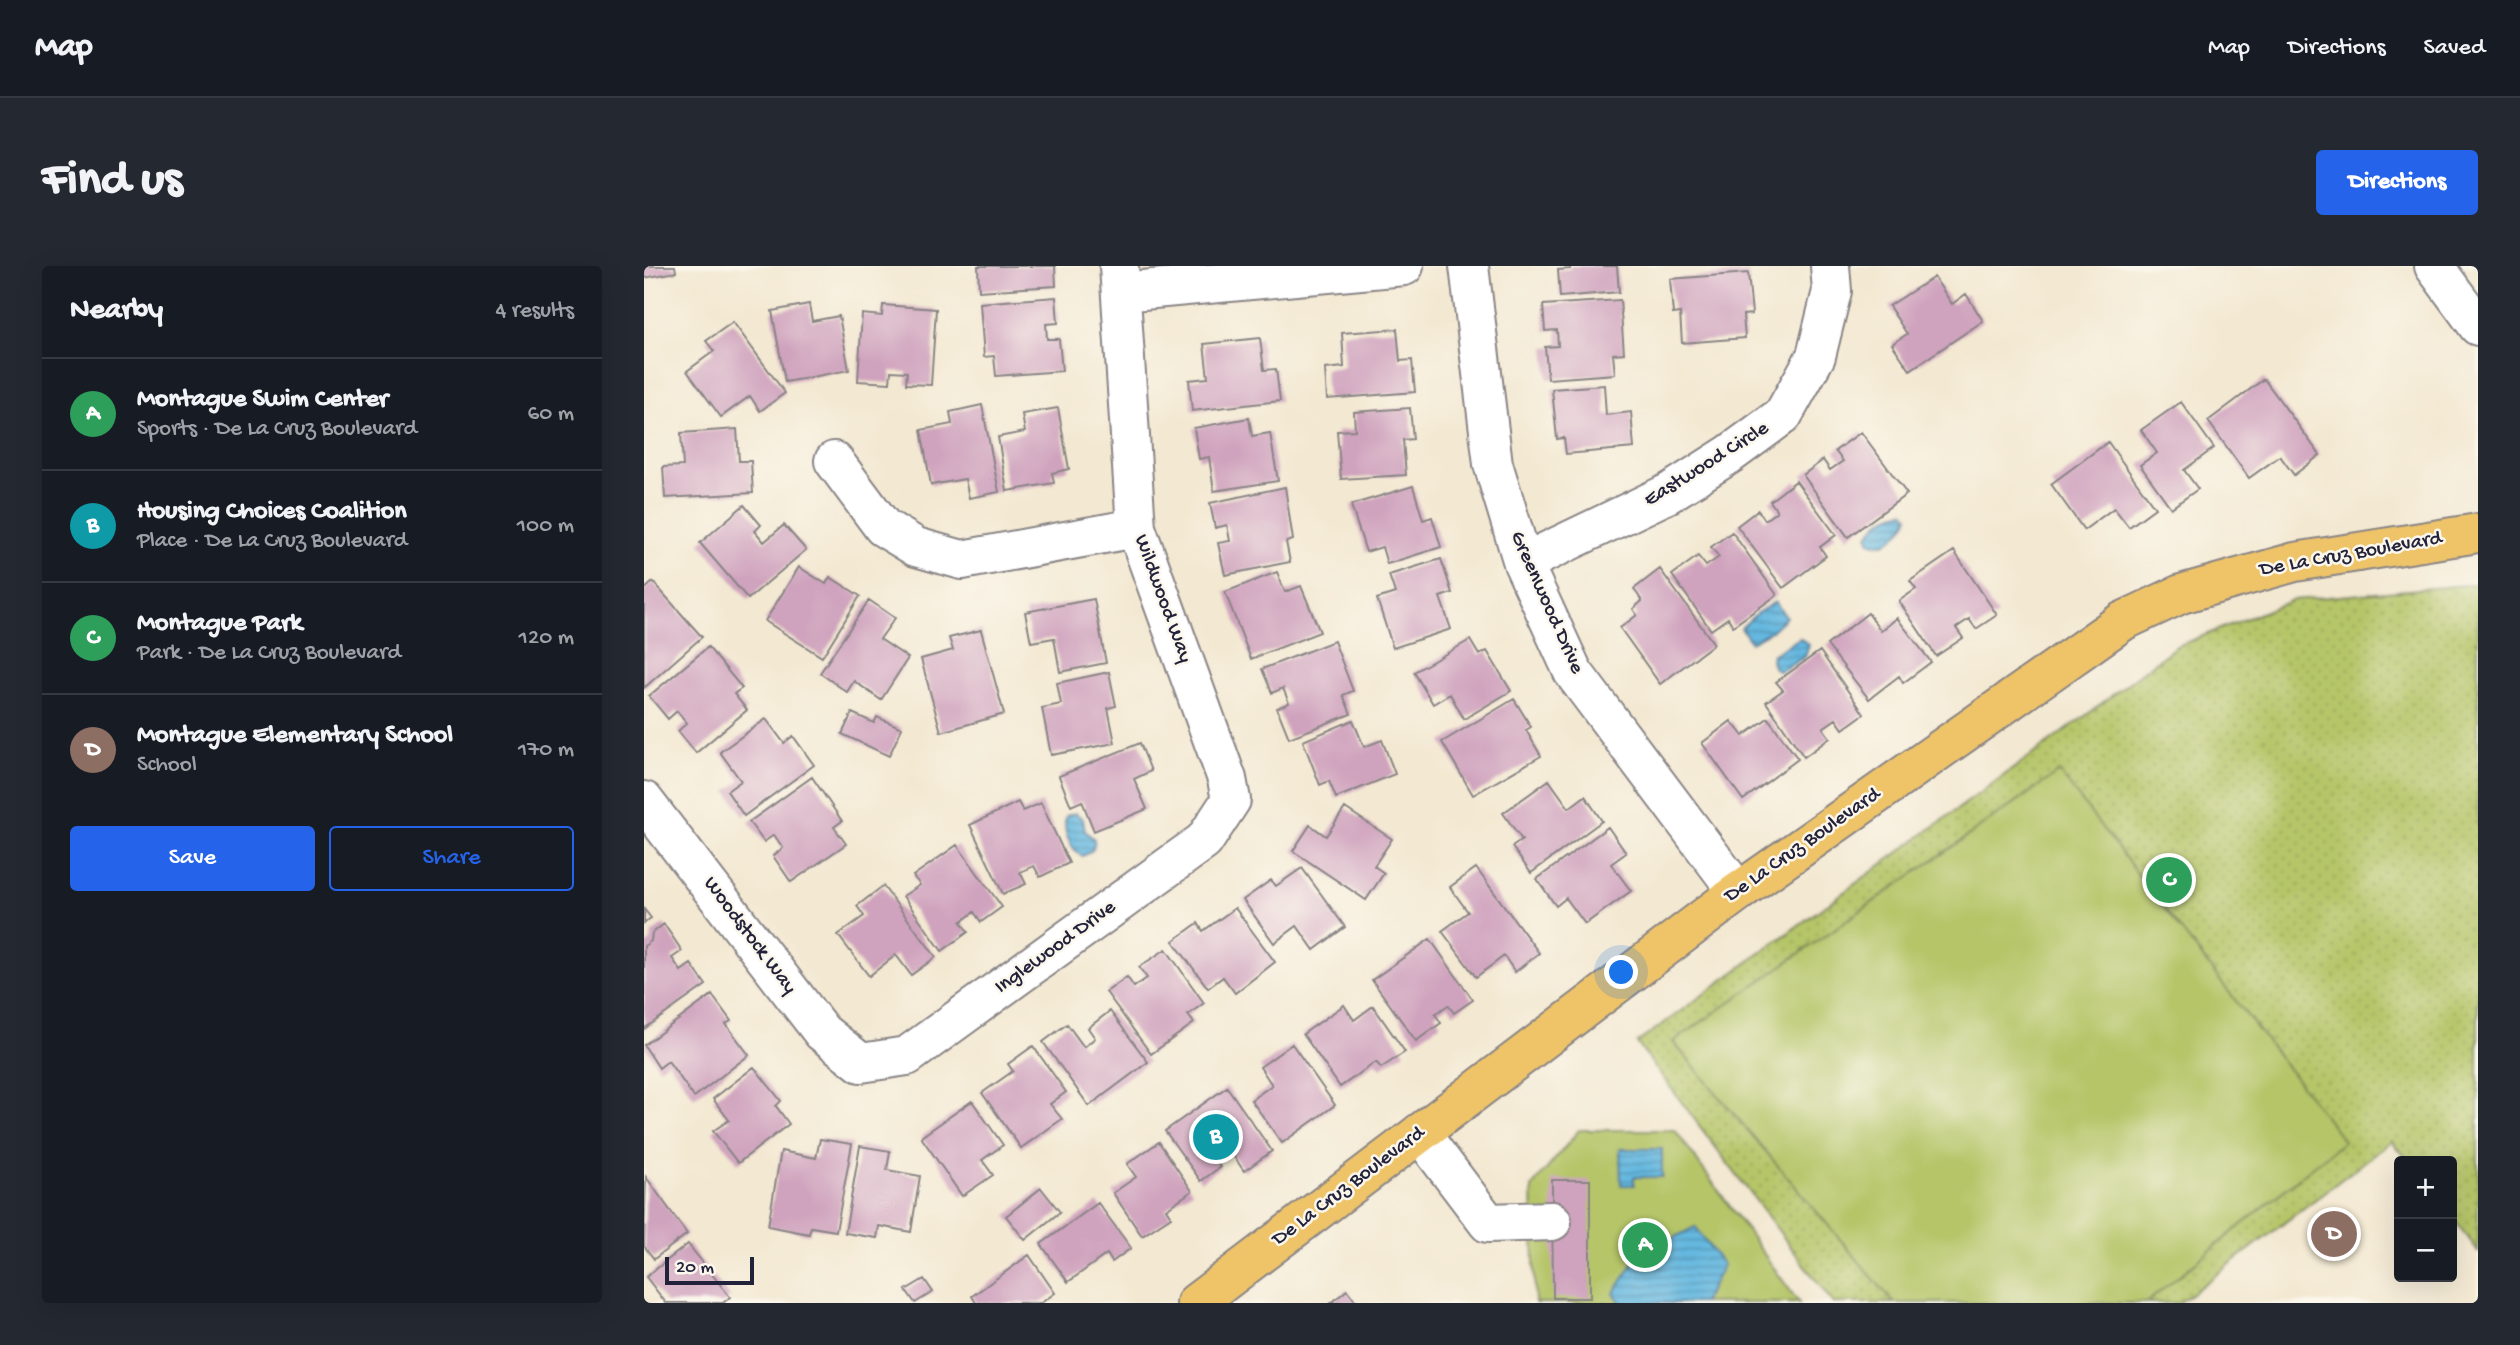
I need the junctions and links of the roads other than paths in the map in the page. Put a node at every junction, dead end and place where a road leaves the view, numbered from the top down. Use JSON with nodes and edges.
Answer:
{"nodes":[{"id":1,"x":1404,"y":266,"type":"edge"},
{"id":2,"x":1469,"y":266,"type":"edge"},
{"id":3,"x":1830,"y":266,"type":"edge"},
{"id":4,"x":2434,"y":266,"type":"edge"},
{"id":5,"x":1120,"y":279,"type":"edge"},
{"id":6,"x":2478,"y":326,"type":"edge"},
{"id":7,"x":834,"y":461,"type":"dead end"},
{"id":8,"x":1136,"y":528,"type":"junction"},
{"id":9,"x":2478,"y":533,"type":"edge"},
{"id":10,"x":1523,"y":563,"type":"junction"},
{"id":11,"x":1231,"y":800,"type":"joint"},
{"id":12,"x":644,"y":801,"type":"edge"},
{"id":13,"x":1738,"y":892,"type":"junction"},
{"id":14,"x":861,"y":1063,"type":"joint"},
{"id":15,"x":1420,"y":1133,"type":"junction"},
{"id":16,"x":1552,"y":1221,"type":"dead end"},
{"id":17,"x":1196,"y":1303,"type":"edge"}],
"edges":[{"from":1,"to":5,"type":"street"},
{"from":2,"to":10,"type":"street","name":"Greenwood Drive"},
{"from":3,"to":10,"type":"street","name":"Eastwood Circle"},
{"from":4,"to":6,"type":"street"},
{"from":5,"to":8,"type":"street","name":"Wildwood Way"},
{"from":7,"to":8,"type":"street"},
{"from":8,"to":11,"type":"street","name":"Wildwood Way"},
{"from":9,"to":13,"type":"main road","name":"De La Cruz Boulevard"},
{"from":10,"to":13,"type":"street","name":"Greenwood Drive"},
{"from":11,"to":14,"type":"street","name":"Inglewood Drive"},
{"from":12,"to":14,"type":"street","name":"Woodstock Way"},
{"from":13,"to":15,"type":"main road","name":"De La Cruz Boulevard"},
{"from":15,"to":16,"type":"street"},
{"from":15,"to":17,"type":"main road","name":"De La Cruz Boulevard"}]}
